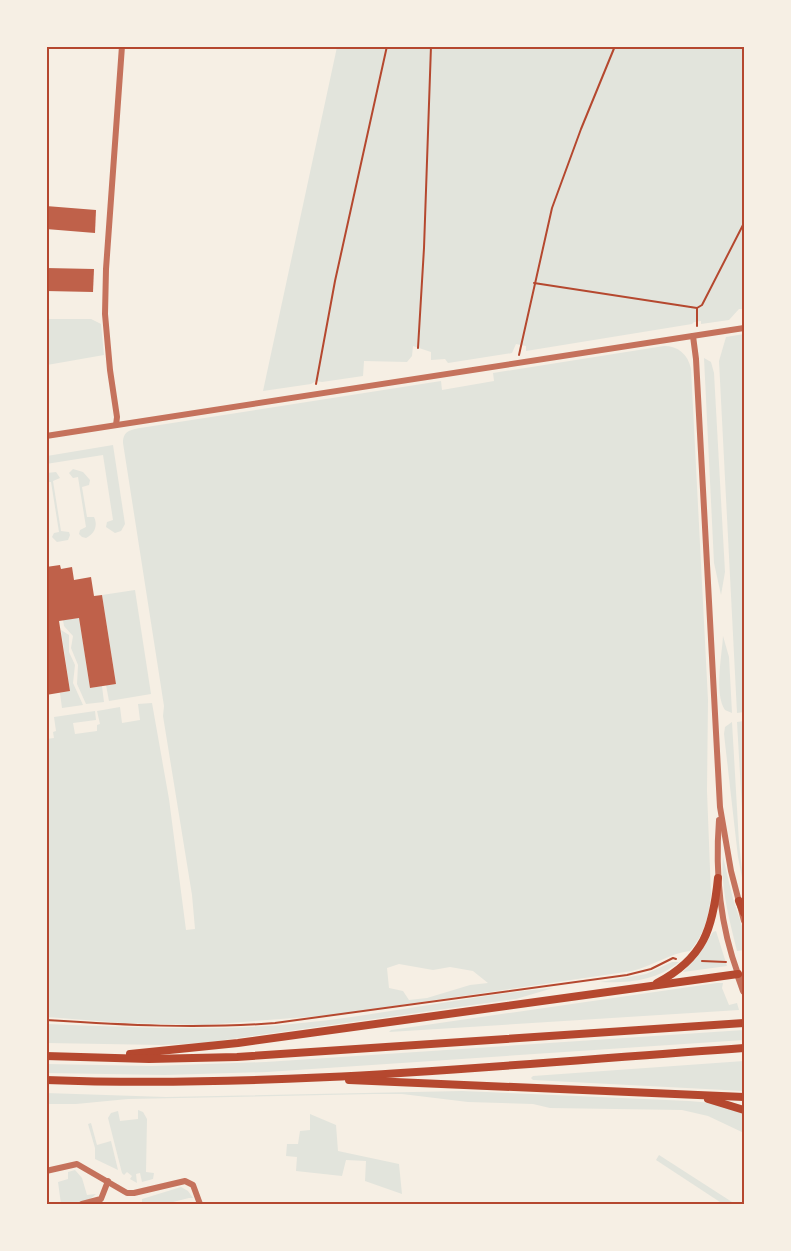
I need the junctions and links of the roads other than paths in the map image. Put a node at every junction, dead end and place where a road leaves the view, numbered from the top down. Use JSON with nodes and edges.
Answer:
{"nodes":[{"id":1,"x":122,"y":46,"type":"edge"},
{"id":2,"x":744,"y":328,"type":"edge"},
{"id":3,"x":693,"y":336,"type":"junction"},
{"id":4,"x":116,"y":425,"type":"junction"},
{"id":5,"x":46,"y":436,"type":"edge"},
{"id":6,"x":720,"y":807,"type":"junction"},
{"id":7,"x":718,"y":878,"type":"junction"},
{"id":8,"x":739,"y":901,"type":"junction"},
{"id":9,"x":744,"y":913,"type":"edge"},
{"id":10,"x":744,"y":921,"type":"edge"},
{"id":11,"x":742,"y":975,"type":"edge"},
{"id":12,"x":650,"y":986,"type":"junction"},
{"id":13,"x":744,"y":991,"type":"edge"},
{"id":14,"x":744,"y":1023,"type":"edge"},
{"id":15,"x":744,"y":1048,"type":"edge"},
{"id":16,"x":46,"y":1056,"type":"edge"},
{"id":17,"x":84,"y":1058,"type":"junction"},
{"id":18,"x":309,"y":1078,"type":"junction"},
{"id":19,"x":46,"y":1080,"type":"edge"},
{"id":20,"x":669,"y":1094,"type":"junction"},
{"id":21,"x":744,"y":1097,"type":"edge"},
{"id":22,"x":744,"y":1110,"type":"edge"},
{"id":23,"x":46,"y":1171,"type":"edge"},
{"id":24,"x":108,"y":1181,"type":"junction"},
{"id":25,"x":82,"y":1204,"type":"edge"},
{"id":26,"x":200,"y":1204,"type":"edge"}],
"edges":[{"from":1,"to":4,"type":"street"},
{"from":2,"to":3,"type":"street"},
{"from":3,"to":4,"type":"street"},
{"from":3,"to":6,"type":"street"},
{"from":4,"to":5,"type":"street"},
{"from":6,"to":7,"type":"street"},
{"from":6,"to":8,"type":"street"},
{"from":7,"to":11,"type":"street"},
{"from":7,"to":12,"type":"main road"},
{"from":8,"to":9,"type":"main road"},
{"from":8,"to":10,"type":"street"},
{"from":11,"to":12,"type":"main road"},
{"from":11,"to":13,"type":"street"},
{"from":12,"to":17,"type":"main road"},
{"from":14,"to":17,"type":"main road"},
{"from":15,"to":18,"type":"main road"},
{"from":16,"to":17,"type":"main road"},
{"from":18,"to":19,"type":"main road"},
{"from":18,"to":20,"type":"main road"},
{"from":20,"to":21,"type":"main road"},
{"from":20,"to":22,"type":"main road"},
{"from":23,"to":24,"type":"street"},
{"from":24,"to":25,"type":"street"},
{"from":24,"to":26,"type":"street"}]}
